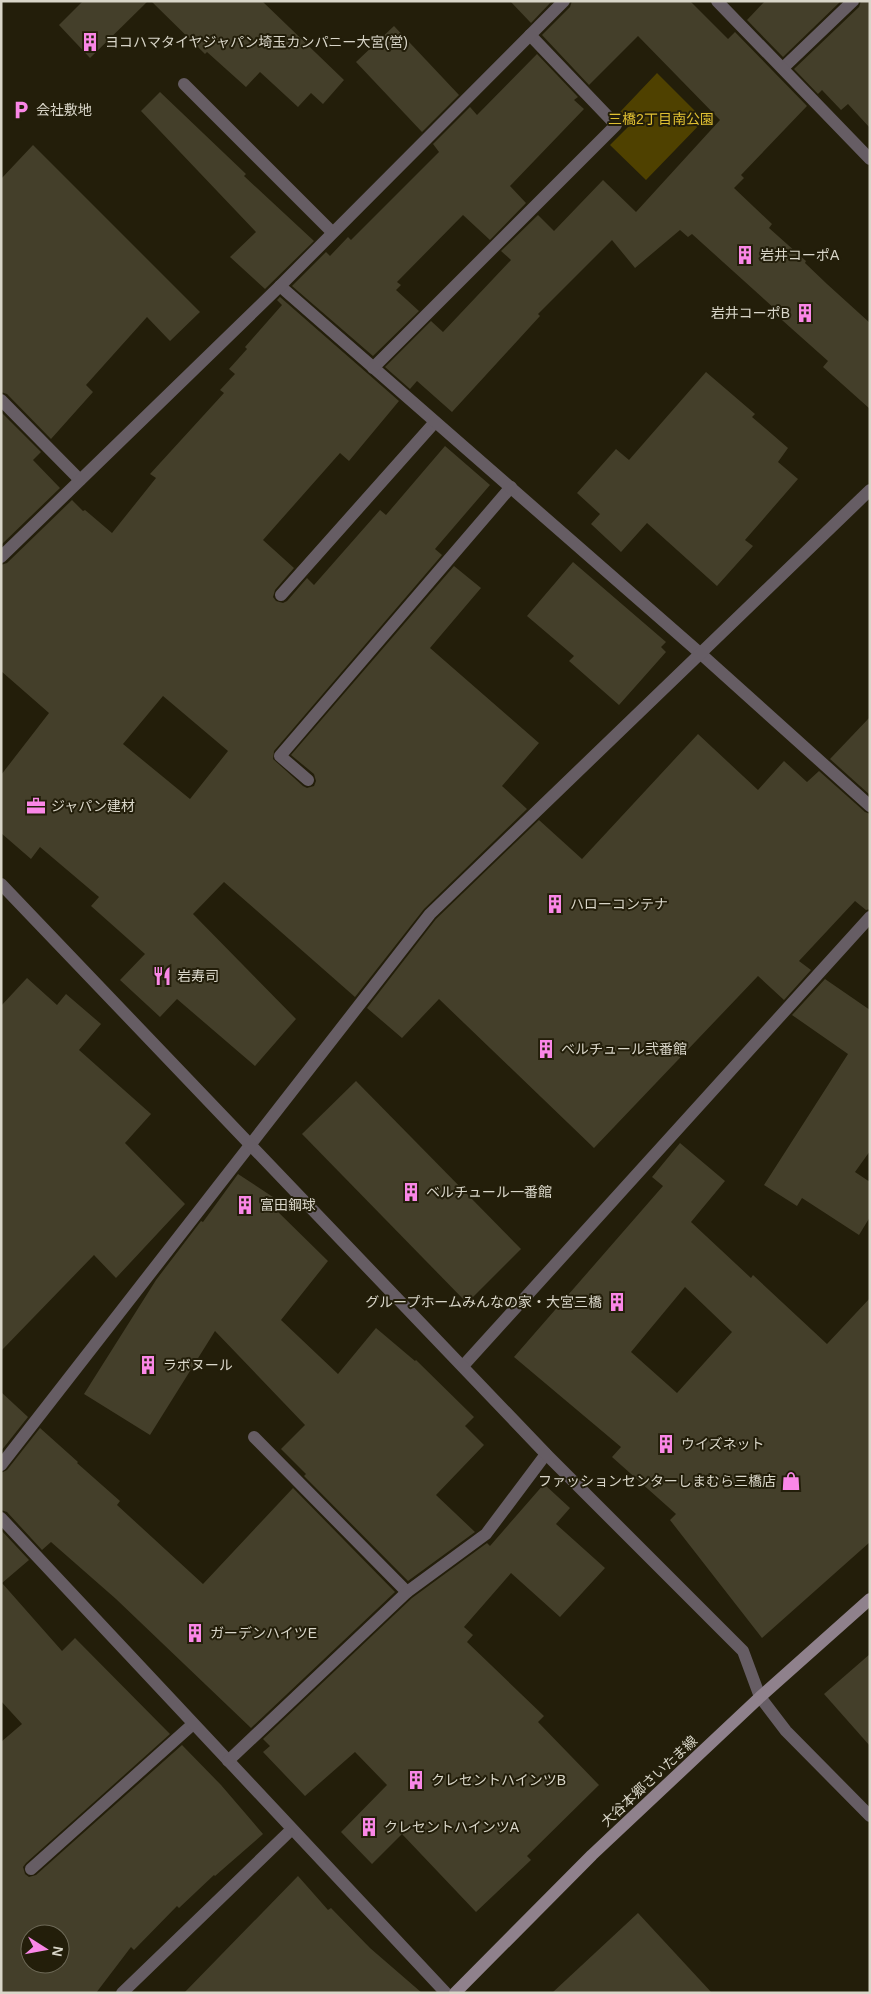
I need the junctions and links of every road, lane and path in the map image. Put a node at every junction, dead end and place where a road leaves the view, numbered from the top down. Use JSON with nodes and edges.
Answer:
{"nodes":[{"id":1,"x":564,"y":1,"type":"edge"},
{"id":2,"x":717,"y":1,"type":"edge"},
{"id":3,"x":853,"y":1,"type":"edge"},
{"id":4,"x":530,"y":35,"type":"junction"},
{"id":5,"x":783,"y":68,"type":"junction"},
{"id":6,"x":184,"y":84,"type":"dead end"},
{"id":7,"x":870,"y":159,"type":"edge"},
{"id":8,"x":332,"y":232,"type":"junction"},
{"id":9,"x":280,"y":286,"type":"junction"},
{"id":10,"x":373,"y":368,"type":"junction"},
{"id":11,"x":1,"y":400,"type":"edge"},
{"id":12,"x":435,"y":422,"type":"junction"},
{"id":13,"x":80,"y":480,"type":"junction"},
{"id":14,"x":511,"y":488,"type":"junction"},
{"id":15,"x":870,"y":490,"type":"edge"},
{"id":16,"x":1,"y":557,"type":"edge"},
{"id":17,"x":281,"y":594,"type":"dead end"},
{"id":18,"x":701,"y":654,"type":"junction"},
{"id":19,"x":308,"y":780,"type":"dead end"},
{"id":20,"x":870,"y":806,"type":"edge"},
{"id":21,"x":1,"y":884,"type":"edge"},
{"id":22,"x":870,"y":917,"type":"edge"},
{"id":23,"x":251,"y":1144,"type":"junction"},
{"id":24,"x":463,"y":1366,"type":"junction"},
{"id":25,"x":254,"y":1437,"type":"dead end"},
{"id":26,"x":546,"y":1454,"type":"junction"},
{"id":27,"x":1,"y":1465,"type":"edge"},
{"id":28,"x":1,"y":1518,"type":"edge"},
{"id":29,"x":407,"y":1592,"type":"junction"},
{"id":30,"x":870,"y":1599,"type":"edge"},
{"id":31,"x":760,"y":1697,"type":"junction"},
{"id":32,"x":193,"y":1724,"type":"junction"},
{"id":33,"x":228,"y":1762,"type":"junction"},
{"id":34,"x":870,"y":1816,"type":"edge"},
{"id":35,"x":291,"y":1830,"type":"junction"},
{"id":36,"x":31,"y":1868,"type":"dead end"},
{"id":37,"x":122,"y":1993,"type":"edge"},
{"id":38,"x":446,"y":1993,"type":"edge"},
{"id":39,"x":454,"y":1993,"type":"edge"}],
"edges":[{"from":1,"to":4,"type":"street"},
{"from":2,"to":5,"type":"street"},
{"from":3,"to":5,"type":"street"},
{"from":4,"to":8,"type":"street"},
{"from":4,"to":10,"type":"street"},
{"from":5,"to":7,"type":"street"},
{"from":6,"to":8,"type":"street"},
{"from":8,"to":9,"type":"street"},
{"from":9,"to":10,"type":"street"},
{"from":9,"to":13,"type":"street"},
{"from":10,"to":12,"type":"street"},
{"from":11,"to":13,"type":"street"},
{"from":12,"to":14,"type":"street"},
{"from":12,"to":17,"type":"street"},
{"from":13,"to":16,"type":"street"},
{"from":14,"to":18,"type":"street"},
{"from":14,"to":19,"type":"street"},
{"from":15,"to":18,"type":"street"},
{"from":18,"to":20,"type":"street"},
{"from":18,"to":23,"type":"street"},
{"from":21,"to":23,"type":"street"},
{"from":22,"to":24,"type":"street"},
{"from":23,"to":24,"type":"street"},
{"from":23,"to":27,"type":"street"},
{"from":24,"to":26,"type":"street"},
{"from":25,"to":29,"type":"street"},
{"from":26,"to":29,"type":"street"},
{"from":26,"to":31,"type":"street"},
{"from":28,"to":32,"type":"street"},
{"from":29,"to":33,"type":"street"},
{"from":30,"to":31,"type":"main road","name":"大谷本郷さいたま線"},
{"from":31,"to":34,"type":"street"},
{"from":31,"to":39,"type":"main road","name":"大谷本郷さいたま線"},
{"from":32,"to":33,"type":"street"},
{"from":32,"to":36,"type":"street"},
{"from":33,"to":35,"type":"street"},
{"from":35,"to":37,"type":"street"},
{"from":35,"to":38,"type":"street"}]}
